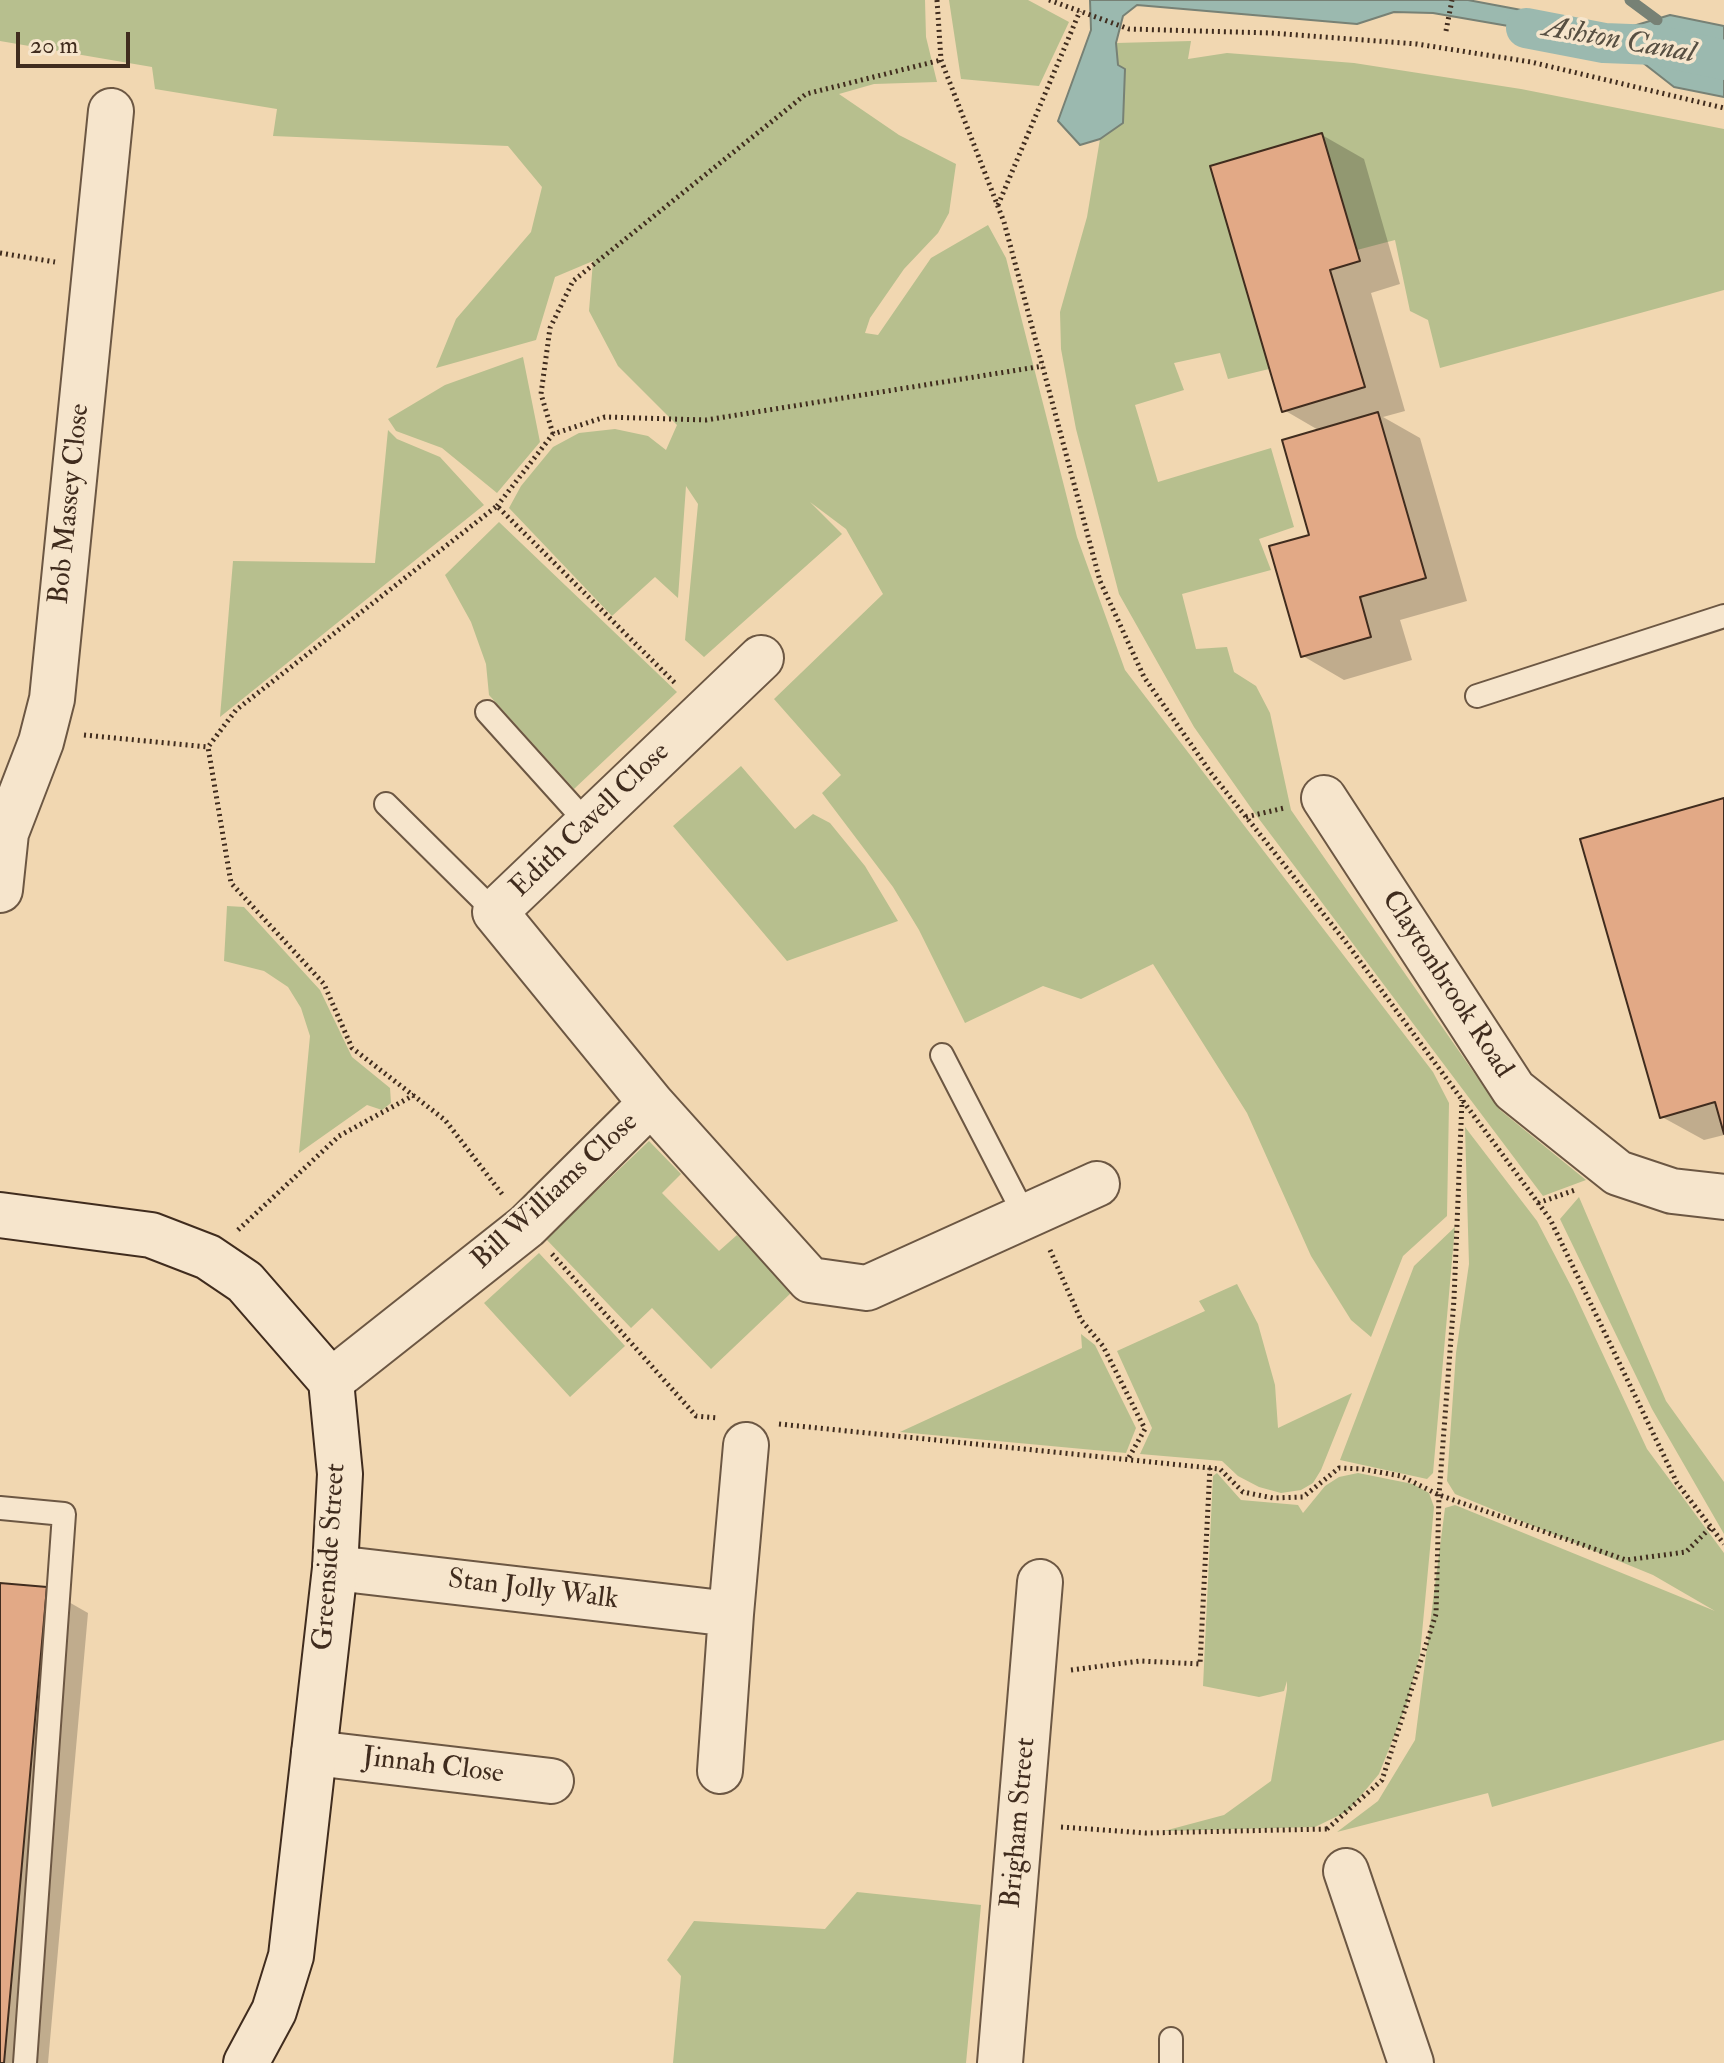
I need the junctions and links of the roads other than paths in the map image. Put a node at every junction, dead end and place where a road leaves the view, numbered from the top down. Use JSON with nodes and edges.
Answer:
{"nodes":[{"id":1,"x":111,"y":111,"type":"dead end"},
{"id":2,"x":1724,"y":616,"type":"edge"},
{"id":3,"x":761,"y":658,"type":"dead end"},
{"id":4,"x":1477,"y":696,"type":"dead end"},
{"id":5,"x":487,"y":712,"type":"dead end"},
{"id":6,"x":1324,"y":798,"type":"dead end"},
{"id":7,"x":386,"y":804,"type":"dead end"},
{"id":8,"x":588,"y":824,"type":"junction"},
{"id":9,"x":0,"y":890,"type":"edge"},
{"id":10,"x":495,"y":912,"type":"junction"},
{"id":11,"x":942,"y":1055,"type":"dead end"},
{"id":12,"x":651,"y":1103,"type":"junction"},
{"id":13,"x":1097,"y":1184,"type":"dead end"},
{"id":14,"x":1724,"y":1197,"type":"edge"},
{"id":15,"x":1029,"y":1214,"type":"junction"},
{"id":16,"x":0,"y":1215,"type":"edge"},
{"id":17,"x":331,"y":1381,"type":"junction"},
{"id":18,"x":748,"y":1429,"type":"road end"},
{"id":19,"x":0,"y":1508,"type":"edge"},
{"id":20,"x":335,"y":1568,"type":"junction"},
{"id":21,"x":1040,"y":1582,"type":"dead end"},
{"id":22,"x":731,"y":1614,"type":"junction"},
{"id":23,"x":314,"y":1753,"type":"junction"},
{"id":24,"x":720,"y":1771,"type":"dead end"},
{"id":25,"x":551,"y":1781,"type":"dead end"},
{"id":26,"x":1346,"y":1871,"type":"road end"},
{"id":27,"x":1171,"y":2039,"type":"dead end"},
{"id":28,"x":25,"y":2063,"type":"edge"},
{"id":29,"x":246,"y":2063,"type":"edge"},
{"id":30,"x":1000,"y":2063,"type":"edge"},
{"id":31,"x":1171,"y":2063,"type":"edge"},
{"id":32,"x":1411,"y":2063,"type":"edge"}],
"edges":[{"from":1,"to":9,"type":"street","name":"Bob Massey Close"},
{"from":2,"to":4,"type":"lane"},
{"from":3,"to":8,"type":"street","name":"Edith Cavell Close"},
{"from":5,"to":8,"type":"lane"},
{"from":6,"to":14,"type":"street","name":"Claytonbrook Road"},
{"from":7,"to":10,"type":"lane"},
{"from":8,"to":10,"type":"street","name":"Edith Cavell Close"},
{"from":10,"to":12,"type":"street","name":"Edith Cavell Close"},
{"from":11,"to":15,"type":"lane"},
{"from":12,"to":15,"type":"street","name":"Bill Williams Close"},
{"from":12,"to":17,"type":"street","name":"Bill Williams Close"},
{"from":13,"to":15,"type":"street","name":"Bill Williams Close"},
{"from":16,"to":17,"type":"street"},
{"from":17,"to":20,"type":"street","name":"Greenside Street"},
{"from":18,"to":22,"type":"street"},
{"from":19,"to":28,"type":"lane"},
{"from":20,"to":22,"type":"street","name":"Stan Jolly Walk"},
{"from":20,"to":23,"type":"street","name":"Greenside Street"},
{"from":21,"to":30,"type":"street","name":"Brigham Street"},
{"from":22,"to":24,"type":"street"},
{"from":23,"to":25,"type":"street","name":"Jinnah Close"},
{"from":23,"to":29,"type":"street","name":"Greenside Street"},
{"from":26,"to":32,"type":"street"},
{"from":27,"to":31,"type":"lane"}]}
